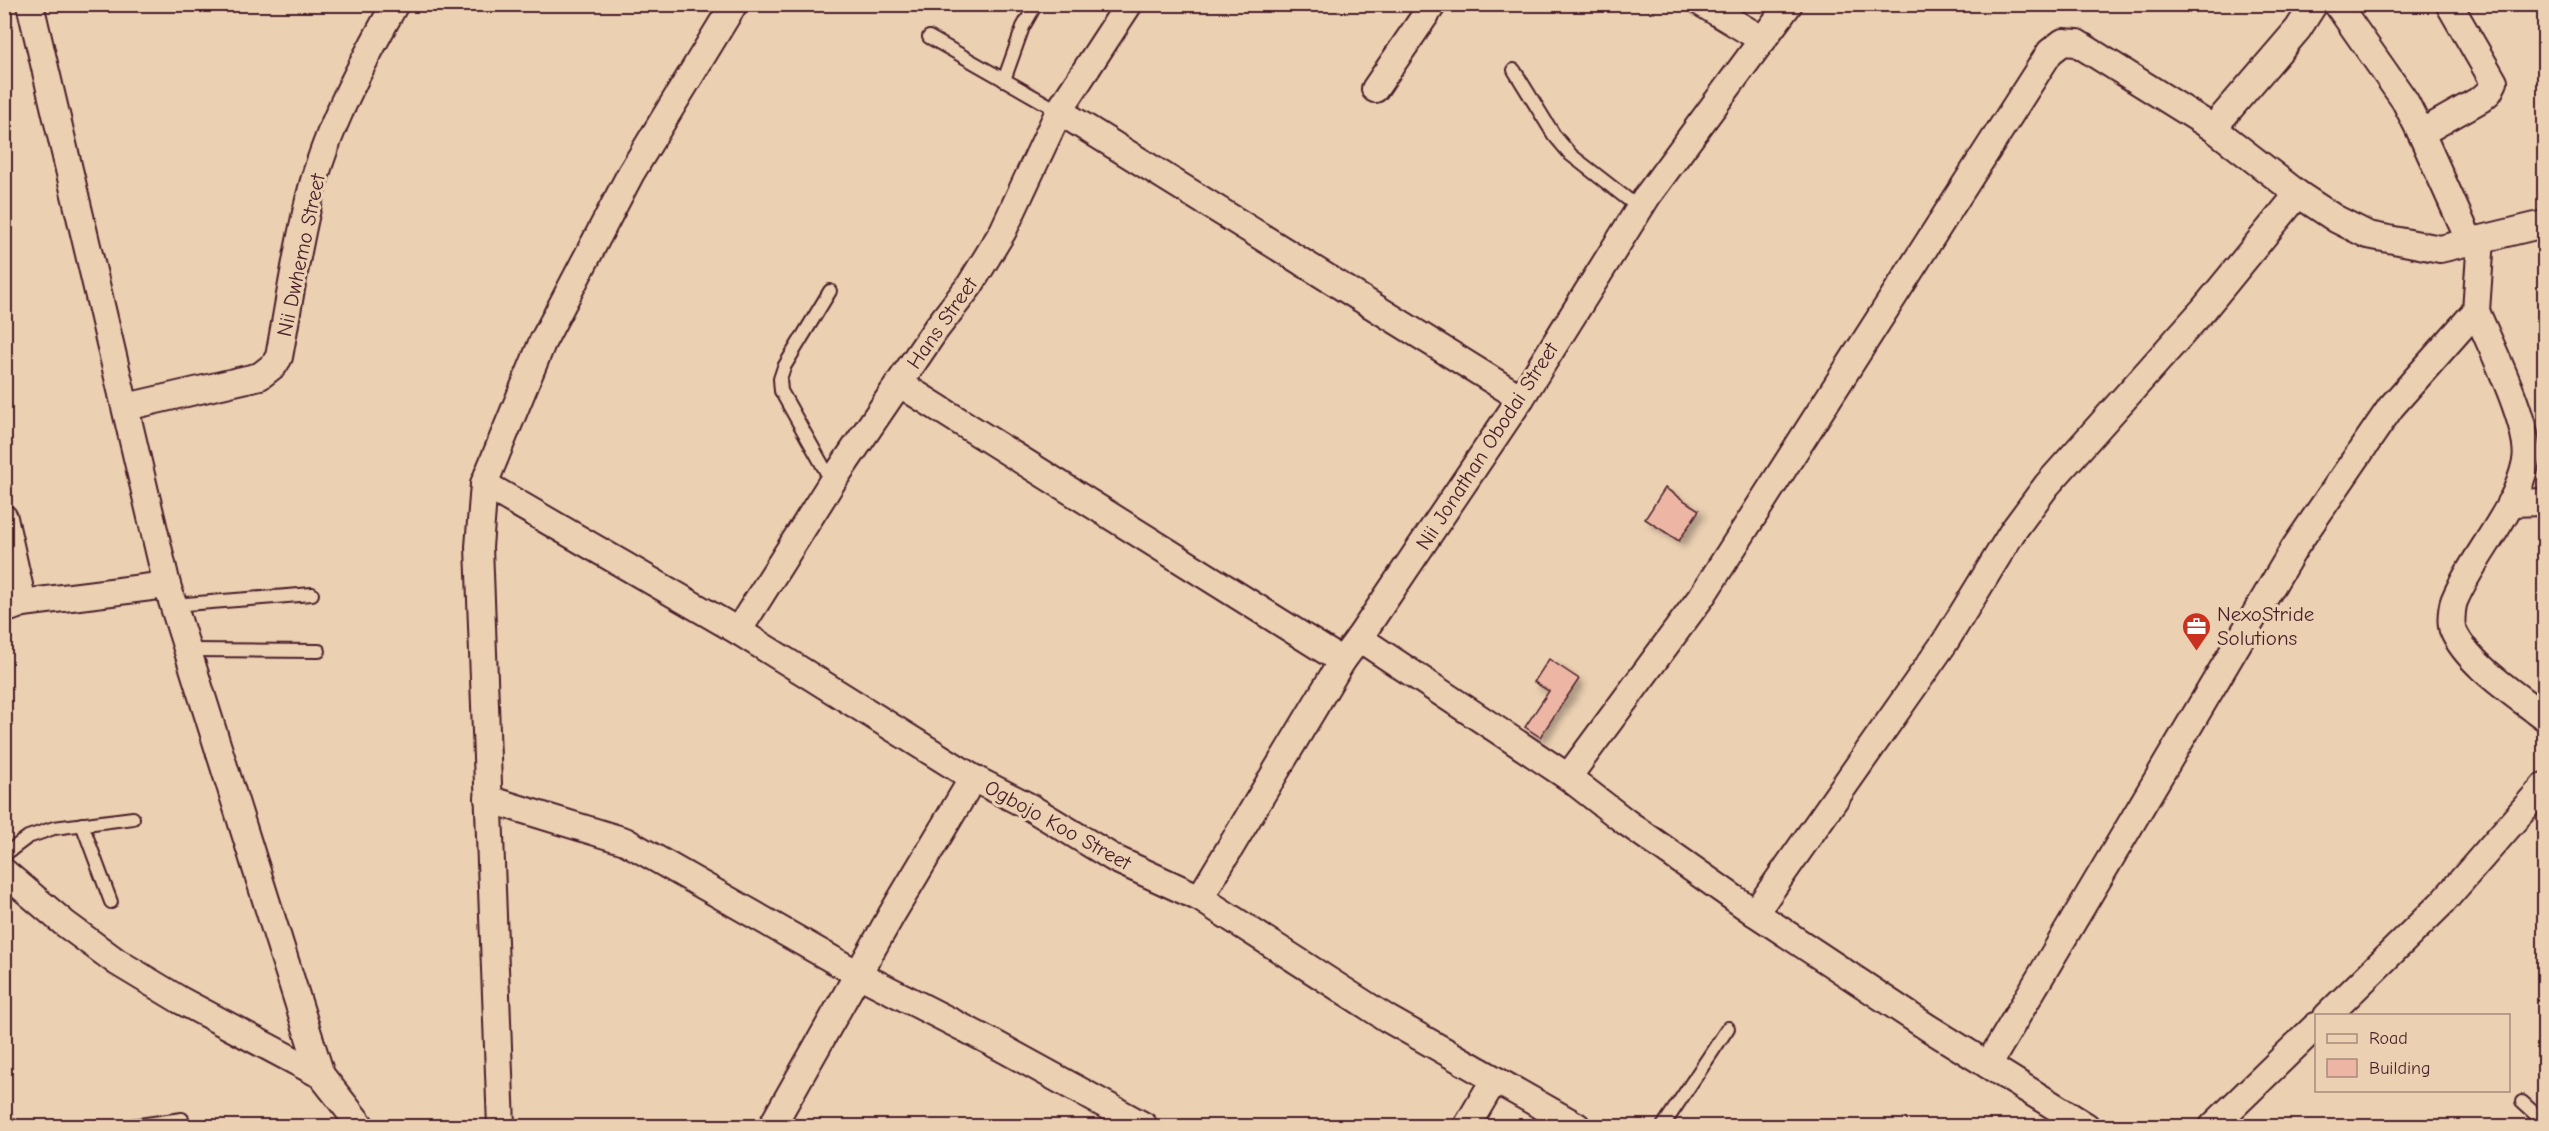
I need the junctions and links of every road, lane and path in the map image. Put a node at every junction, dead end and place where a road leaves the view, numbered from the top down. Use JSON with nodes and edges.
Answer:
{"nodes":[{"id":1,"x":30,"y":4,"type":"edge"},
{"id":2,"x":395,"y":4,"type":"edge"},
{"id":3,"x":735,"y":4,"type":"edge"},
{"id":4,"x":1036,"y":4,"type":"edge"},
{"id":5,"x":1129,"y":4,"type":"edge"},
{"id":6,"x":1433,"y":4,"type":"edge"},
{"id":7,"x":1703,"y":4,"type":"edge"},
{"id":8,"x":1789,"y":4,"type":"edge"},
{"id":9,"x":2314,"y":4,"type":"edge"},
{"id":10,"x":2337,"y":4,"type":"edge"},
{"id":11,"x":2449,"y":4,"type":"edge"},
{"id":12,"x":929,"y":37,"type":"dead end"},
{"id":13,"x":1763,"y":40,"type":"junction"},
{"id":14,"x":1514,"y":70,"type":"dead end"},
{"id":15,"x":1004,"y":80,"type":"junction"},
{"id":16,"x":1375,"y":89,"type":"dead end"},
{"id":17,"x":1059,"y":111,"type":"junction"},
{"id":18,"x":2213,"y":128,"type":"junction"},
{"id":19,"x":2421,"y":133,"type":"junction"},
{"id":20,"x":2298,"y":194,"type":"junction"},
{"id":21,"x":1639,"y":208,"type":"junction"},
{"id":22,"x":2544,"y":224,"type":"edge"},
{"id":23,"x":2476,"y":240,"type":"junction"},
{"id":24,"x":830,"y":291,"type":"dead end"},
{"id":25,"x":2476,"y":311,"type":"junction"},
{"id":26,"x":900,"y":384,"type":"junction"},
{"id":27,"x":1521,"y":398,"type":"junction"},
{"id":28,"x":126,"y":407,"type":"junction"},
{"id":29,"x":832,"y":482,"type":"junction"},
{"id":30,"x":484,"y":484,"type":"junction"},
{"id":31,"x":2544,"y":502,"type":"edge"},
{"id":32,"x":2510,"y":503,"type":"junction"},
{"id":33,"x":4,"y":518,"type":"edge"},
{"id":34,"x":312,"y":594,"type":"dead end"},
{"id":35,"x":170,"y":595,"type":"junction"},
{"id":36,"x":14,"y":607,"type":"edge"},
{"id":37,"x":738,"y":631,"type":"junction"},
{"id":38,"x":1359,"y":639,"type":"junction"},
{"id":39,"x":187,"y":650,"type":"junction"},
{"id":40,"x":319,"y":651,"type":"dead end"},
{"id":41,"x":1342,"y":661,"type":"junction"},
{"id":42,"x":2544,"y":717,"type":"edge"},
{"id":43,"x":1568,"y":777,"type":"junction"},
{"id":44,"x":973,"y":778,"type":"junction"},
{"id":45,"x":2544,"y":786,"type":"edge"},
{"id":46,"x":488,"y":798,"type":"junction"},
{"id":47,"x":133,"y":818,"type":"dead end"},
{"id":48,"x":82,"y":824,"type":"junction"},
{"id":49,"x":4,"y":855,"type":"edge"},
{"id":50,"x":4,"y":872,"type":"edge"},
{"id":51,"x":1200,"y":898,"type":"junction"},
{"id":52,"x":111,"y":902,"type":"dead end"},
{"id":53,"x":1755,"y":913,"type":"junction"},
{"id":54,"x":858,"y":974,"type":"junction"},
{"id":55,"x":2329,"y":1014,"type":"edge"},
{"id":56,"x":2315,"y":1027,"type":"edge"},
{"id":57,"x":1728,"y":1028,"type":"dead end"},
{"id":58,"x":1988,"y":1065,"type":"junction"},
{"id":59,"x":321,"y":1075,"type":"junction"},
{"id":60,"x":1494,"y":1080,"type":"junction"},
{"id":61,"x":2522,"y":1102,"type":"dead end"},
{"id":62,"x":182,"y":1119,"type":"dead end"},
{"id":63,"x":2544,"y":1122,"type":"edge"},
{"id":64,"x":132,"y":1126,"type":"edge"},
{"id":65,"x":361,"y":1126,"type":"edge"},
{"id":66,"x":501,"y":1126,"type":"edge"},
{"id":67,"x":772,"y":1126,"type":"edge"},
{"id":68,"x":1144,"y":1126,"type":"edge"},
{"id":69,"x":1467,"y":1126,"type":"edge"},
{"id":70,"x":1576,"y":1126,"type":"edge"},
{"id":71,"x":1663,"y":1126,"type":"edge"},
{"id":72,"x":2086,"y":1126,"type":"edge"},
{"id":73,"x":2213,"y":1126,"type":"edge"}],
"edges":[{"from":1,"to":28,"type":"street"},
{"from":2,"to":28,"type":"street","name":"Nii Dwhemo Street"},
{"from":3,"to":30,"type":"street"},
{"from":4,"to":15,"type":"lane"},
{"from":5,"to":17,"type":"street","name":"Hans Street"},
{"from":6,"to":16,"type":"street"},
{"from":7,"to":13,"type":"street"},
{"from":8,"to":13,"type":"street","name":"Nii Jonathan Obodai Street"},
{"from":9,"to":18,"type":"street"},
{"from":10,"to":19,"type":"street"},
{"from":11,"to":19,"type":"street"},
{"from":12,"to":15,"type":"lane"},
{"from":13,"to":21,"type":"street","name":"Nii Jonathan Obodai Street"},
{"from":14,"to":21,"type":"lane"},
{"from":15,"to":17,"type":"lane"},
{"from":17,"to":26,"type":"street","name":"Hans Street"},
{"from":17,"to":27,"type":"street"},
{"from":18,"to":20,"type":"street"},
{"from":18,"to":43,"type":"street"},
{"from":19,"to":23,"type":"street"},
{"from":20,"to":23,"type":"street"},
{"from":20,"to":53,"type":"street"},
{"from":21,"to":27,"type":"street","name":"Nii Jonathan Obodai Street"},
{"from":22,"to":23,"type":"street"},
{"from":23,"to":25,"type":"street"},
{"from":24,"to":29,"type":"lane"},
{"from":25,"to":32,"type":"street"},
{"from":25,"to":58,"type":"street"},
{"from":26,"to":29,"type":"street","name":"Hans Street"},
{"from":26,"to":41,"type":"street"},
{"from":27,"to":38,"type":"street","name":"Nii Jonathan Obodai Street"},
{"from":28,"to":35,"type":"street"},
{"from":29,"to":37,"type":"street","name":"Hans Street"},
{"from":30,"to":37,"type":"street"},
{"from":30,"to":46,"type":"street"},
{"from":31,"to":32,"type":"street"},
{"from":32,"to":42,"type":"street"},
{"from":33,"to":36,"type":"street"},
{"from":34,"to":35,"type":"lane"},
{"from":35,"to":36,"type":"street"},
{"from":35,"to":39,"type":"street"},
{"from":37,"to":44,"type":"street"},
{"from":38,"to":41,"type":"street","name":"Nii Jonathan Obodai Street"},
{"from":38,"to":43,"type":"street"},
{"from":39,"to":40,"type":"lane"},
{"from":39,"to":59,"type":"street"},
{"from":41,"to":51,"type":"street","name":"Nii Jonathan Obodai Street"},
{"from":43,"to":53,"type":"street"},
{"from":44,"to":51,"type":"street","name":"Ogbojo Koo Street"},
{"from":44,"to":54,"type":"street","name":"Ogbojo Koo Street"},
{"from":45,"to":55,"type":"street"},
{"from":46,"to":54,"type":"street"},
{"from":46,"to":66,"type":"street"},
{"from":47,"to":48,"type":"lane"},
{"from":48,"to":49,"type":"lane"},
{"from":48,"to":52,"type":"lane"},
{"from":50,"to":59,"type":"street"},
{"from":51,"to":60,"type":"street","name":"Ogbojo Koo Street"},
{"from":53,"to":58,"type":"street"},
{"from":54,"to":67,"type":"street","name":"Ogbojo Koo Street"},
{"from":54,"to":68,"type":"street"},
{"from":56,"to":73,"type":"street"},
{"from":57,"to":71,"type":"lane"},
{"from":58,"to":72,"type":"street"},
{"from":59,"to":65,"type":"street"},
{"from":60,"to":69,"type":"street"},
{"from":60,"to":70,"type":"street"},
{"from":61,"to":63,"type":"lane"},
{"from":62,"to":64,"type":"lane"}]}
